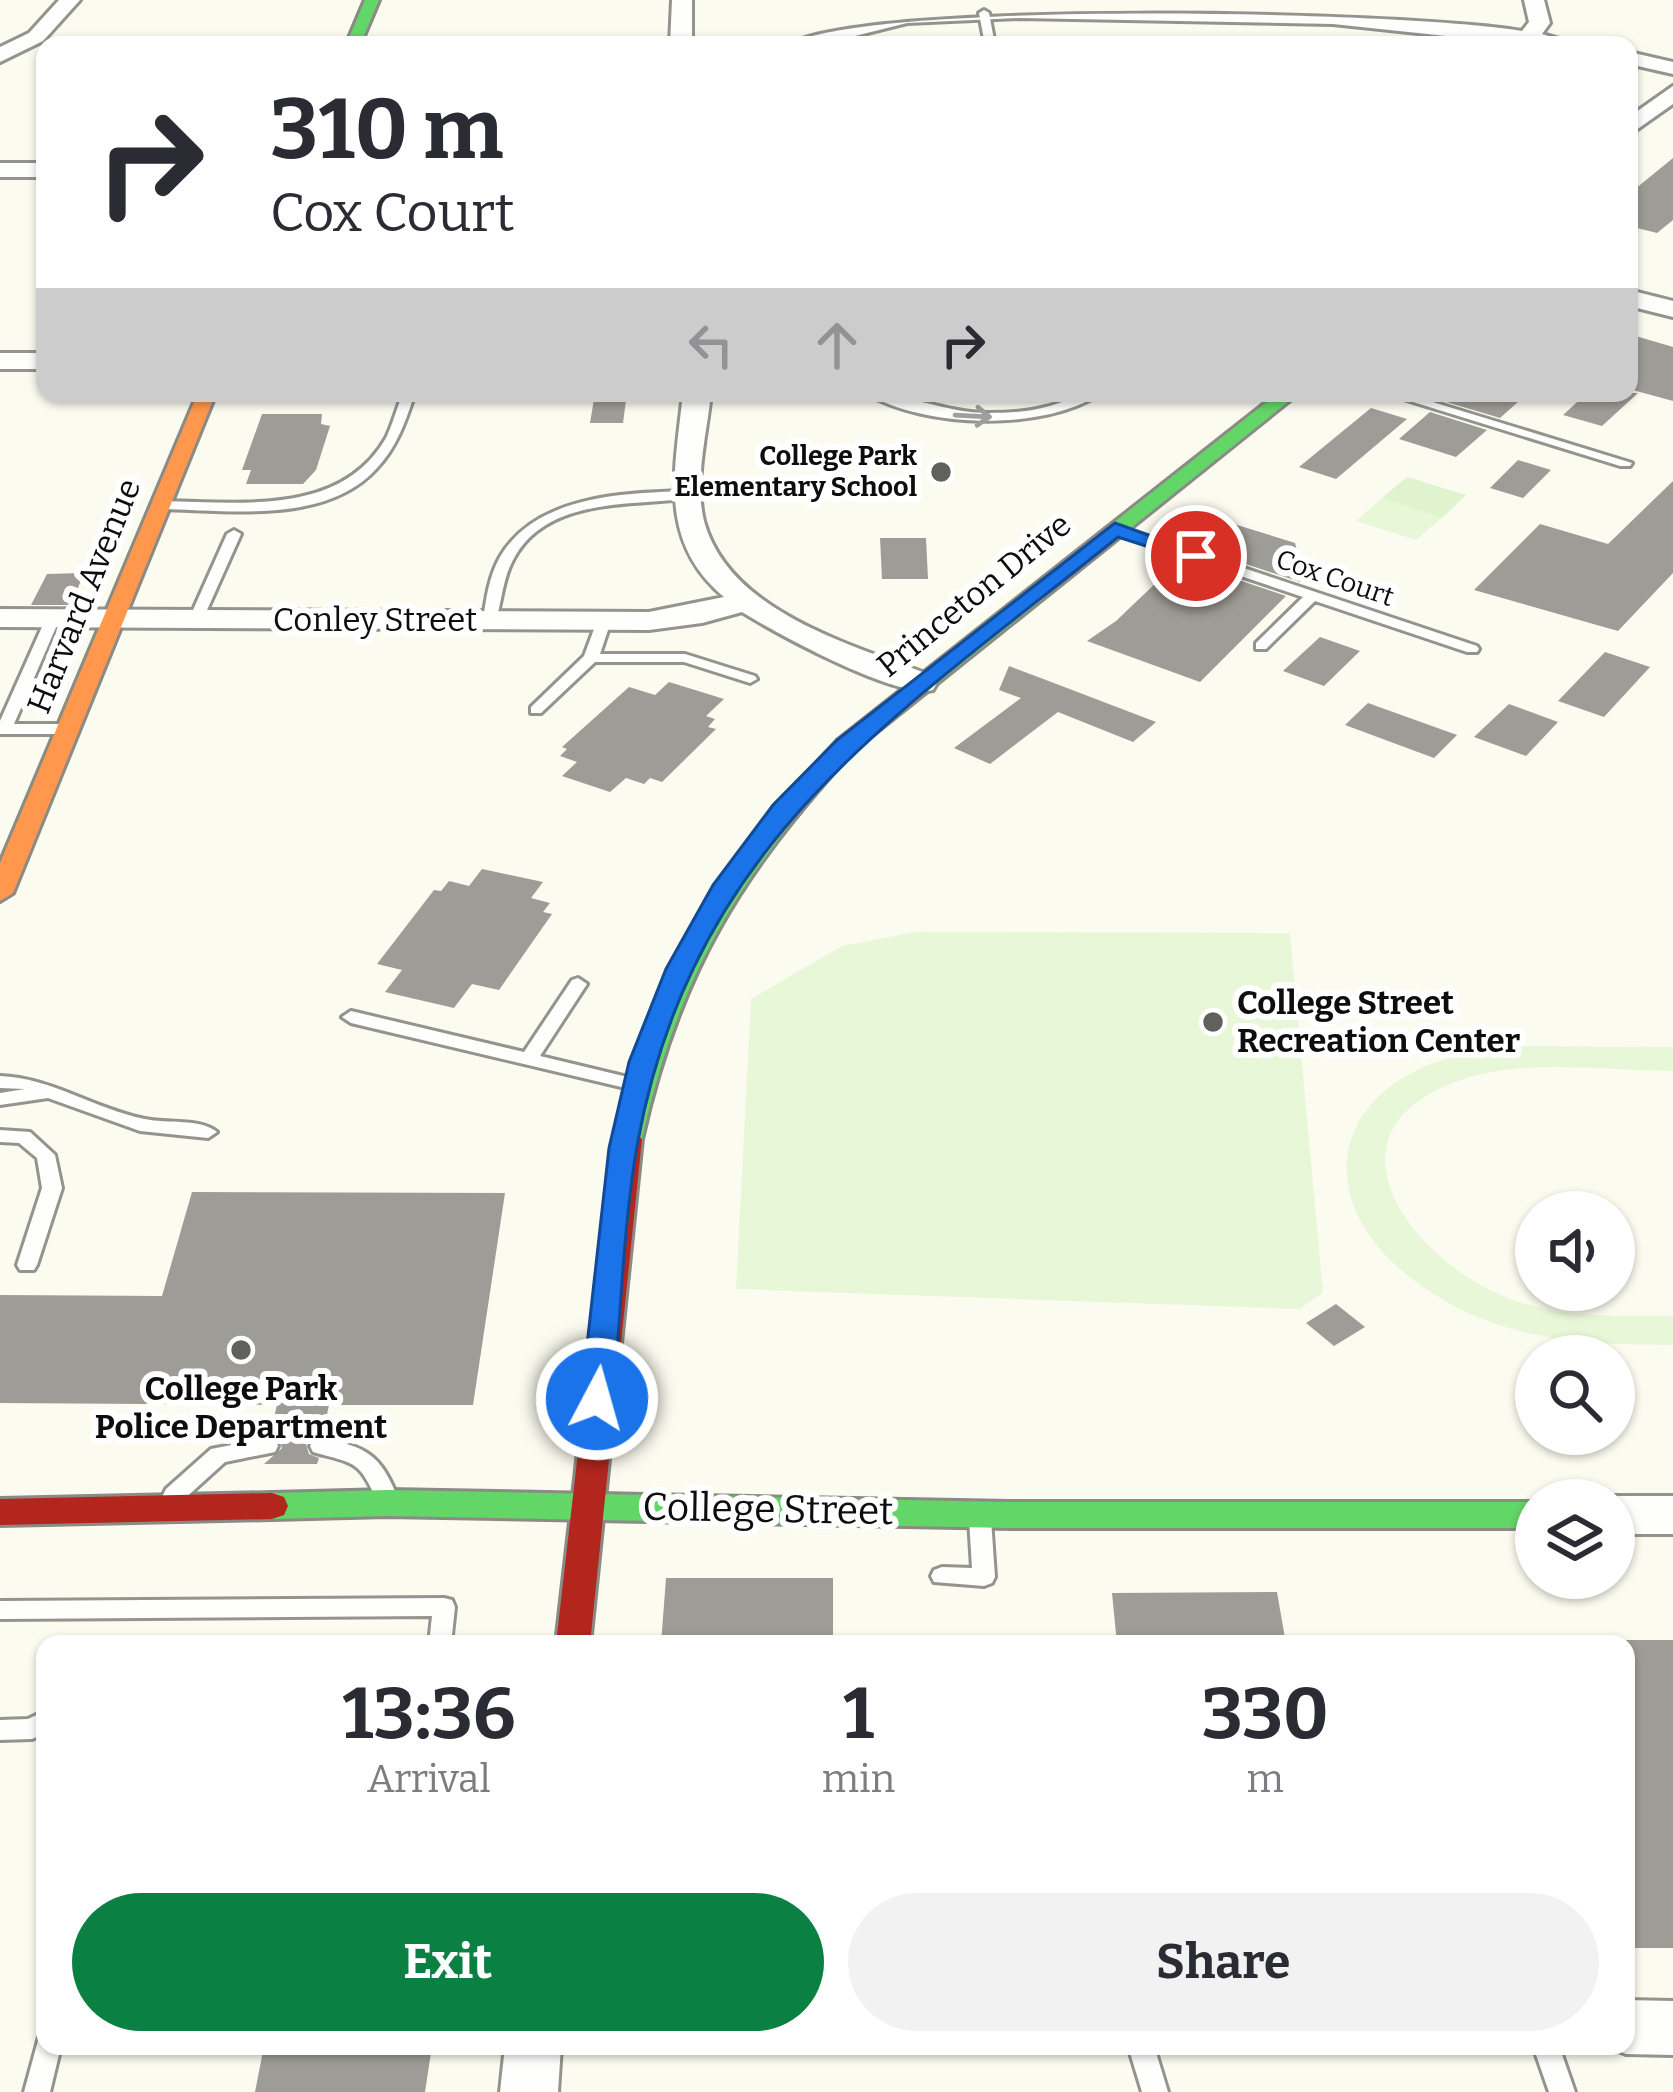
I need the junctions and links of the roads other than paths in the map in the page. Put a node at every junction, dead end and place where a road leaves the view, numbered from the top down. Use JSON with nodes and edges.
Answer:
{"nodes":[{"id":1,"x":70,"y":0,"type":"edge"},
{"id":2,"x":372,"y":0,"type":"edge"},
{"id":3,"x":682,"y":0,"type":"edge"},
{"id":4,"x":1534,"y":0,"type":"edge"},
{"id":5,"x":985,"y":6,"type":"edge"},
{"id":6,"x":1295,"y":7,"type":"edge"},
{"id":7,"x":37,"y":36,"type":"edge"},
{"id":8,"x":357,"y":36,"type":"edge"},
{"id":9,"x":681,"y":36,"type":"edge"},
{"id":10,"x":830,"y":36,"type":"edge"},
{"id":11,"x":989,"y":36,"type":"edge"},
{"id":12,"x":1513,"y":36,"type":"edge"},
{"id":13,"x":1530,"y":36,"type":"edge"},
{"id":14,"x":36,"y":37,"type":"edge"},
{"id":15,"x":0,"y":56,"type":"edge"},
{"id":16,"x":1638,"y":60,"type":"edge"},
{"id":17,"x":1673,"y":68,"type":"edge"},
{"id":18,"x":1673,"y":93,"type":"edge"},
{"id":19,"x":1638,"y":121,"type":"edge"},
{"id":20,"x":0,"y":170,"type":"edge"},
{"id":21,"x":36,"y":170,"type":"edge"},
{"id":22,"x":1638,"y":300,"type":"edge"},
{"id":23,"x":1673,"y":309,"type":"edge"},
{"id":24,"x":0,"y":361,"type":"edge"},
{"id":25,"x":36,"y":361,"type":"edge"},
{"id":26,"x":203,"y":402,"type":"edge"},
{"id":27,"x":407,"y":402,"type":"edge"},
{"id":28,"x":697,"y":402,"type":"edge"},
{"id":29,"x":897,"y":402,"type":"edge"},
{"id":30,"x":1078,"y":402,"type":"edge"},
{"id":31,"x":1279,"y":402,"type":"edge"},
{"id":32,"x":1420,"y":402,"type":"edge"},
{"id":33,"x":1624,"y":463,"type":"dead end"},
{"id":34,"x":688,"y":495,"type":"junction"},
{"id":35,"x":160,"y":505,"type":"junction"},
{"id":36,"x":1115,"y":529,"type":"junction"},
{"id":37,"x":234,"y":534,"type":"dead end"},
{"id":38,"x":1312,"y":596,"type":"junction"},
{"id":39,"x":746,"y":600,"type":"junction"},
{"id":40,"x":0,"y":618,"type":"edge"},
{"id":41,"x":53,"y":618,"type":"junction"},
{"id":42,"x":113,"y":618,"type":"junction"},
{"id":43,"x":196,"y":619,"type":"junction"},
{"id":44,"x":490,"y":620,"type":"junction"},
{"id":45,"x":604,"y":621,"type":"junction"},
{"id":46,"x":1261,"y":646,"type":"dead end"},
{"id":47,"x":1472,"y":649,"type":"dead end"},
{"id":48,"x":591,"y":658,"type":"junction"},
{"id":49,"x":750,"y":680,"type":"dead end"},
{"id":50,"x":921,"y":683,"type":"junction"},
{"id":51,"x":536,"y":710,"type":"dead end"},
{"id":52,"x":2,"y":729,"type":"edge"},
{"id":53,"x":68,"y":729,"type":"junction"},
{"id":54,"x":0,"y":892,"type":"edge"},
{"id":55,"x":578,"y":984,"type":"dead end"},
{"id":56,"x":351,"y":1017,"type":"dead end"},
{"id":57,"x":529,"y":1059,"type":"junction"},
{"id":58,"x":0,"y":1082,"type":"edge"},
{"id":59,"x":638,"y":1085,"type":"junction"},
{"id":60,"x":48,"y":1093,"type":"junction"},
{"id":61,"x":0,"y":1099,"type":"edge"},
{"id":62,"x":208,"y":1132,"type":"dead end"},
{"id":63,"x":0,"y":1136,"type":"edge"},
{"id":64,"x":27,"y":1265,"type":"dead end"},
{"id":65,"x":267,"y":1446,"type":"dead end"},
{"id":66,"x":321,"y":1446,"type":"dead end"},
{"id":67,"x":388,"y":1503,"type":"junction"},
{"id":68,"x":586,"y":1505,"type":"junction"},
{"id":69,"x":157,"y":1511,"type":"junction"},
{"id":70,"x":0,"y":1512,"type":"edge"},
{"id":71,"x":980,"y":1514,"type":"junction"},
{"id":72,"x":1515,"y":1515,"type":"edge"},
{"id":73,"x":1635,"y":1515,"type":"edge"},
{"id":74,"x":1673,"y":1515,"type":"edge"},
{"id":75,"x":942,"y":1576,"type":"dead end"},
{"id":76,"x":0,"y":1610,"type":"edge"},
{"id":77,"x":441,"y":1635,"type":"edge"},
{"id":78,"x":574,"y":1635,"type":"edge"},
{"id":79,"x":36,"y":1727,"type":"edge"},
{"id":80,"x":0,"y":1730,"type":"edge"},
{"id":81,"x":1635,"y":2027,"type":"edge"},
{"id":82,"x":1673,"y":2028,"type":"edge"},
{"id":83,"x":46,"y":2055,"type":"edge"},
{"id":84,"x":532,"y":2055,"type":"edge"},
{"id":85,"x":1144,"y":2055,"type":"edge"},
{"id":86,"x":1549,"y":2055,"type":"edge"},
{"id":87,"x":37,"y":2092,"type":"edge"},
{"id":88,"x":529,"y":2092,"type":"edge"},
{"id":89,"x":1155,"y":2092,"type":"edge"},
{"id":90,"x":1562,"y":2092,"type":"edge"}],
"edges":[{"from":1,"to":7,"type":"street"},
{"from":2,"to":8,"type":"street"},
{"from":3,"to":9,"type":"street"},
{"from":4,"to":13,"type":"street"},
{"from":5,"to":6,"type":"street"},
{"from":5,"to":10,"type":"street"},
{"from":5,"to":11,"type":"lane"},
{"from":6,"to":12,"type":"street"},
{"from":14,"to":15,"type":"street"},
{"from":16,"to":17,"type":"street"},
{"from":18,"to":19,"type":"street"},
{"from":20,"to":21,"type":"street"},
{"from":22,"to":23,"type":"street"},
{"from":24,"to":25,"type":"street"},
{"from":26,"to":35,"type":"street","name":"Harvard Avenue"},
{"from":27,"to":35,"type":"lane"},
{"from":28,"to":34,"type":"street"},
{"from":29,"to":30,"type":"lane","one_way":true},
{"from":31,"to":36,"type":"street","name":"Princeton Drive"},
{"from":32,"to":33,"type":"lane"},
{"from":34,"to":39,"type":"street"},
{"from":34,"to":44,"type":"lane"},
{"from":35,"to":42,"type":"street","name":"Harvard Avenue"},
{"from":36,"to":38,"type":"lane","name":"Cox Court"},
{"from":36,"to":50,"type":"street","name":"Princeton Drive"},
{"from":37,"to":43,"type":"lane"},
{"from":38,"to":46,"type":"lane"},
{"from":38,"to":47,"type":"lane","name":"Cox Court"},
{"from":39,"to":45,"type":"street","name":"Conley Street"},
{"from":39,"to":50,"type":"street"},
{"from":40,"to":41,"type":"street","name":"Conley Street"},
{"from":41,"to":42,"type":"street","name":"Conley Street"},
{"from":41,"to":52,"type":"lane"},
{"from":42,"to":43,"type":"street","name":"Conley Street"},
{"from":42,"to":53,"type":"street","name":"Harvard Avenue"},
{"from":43,"to":44,"type":"street","name":"Conley Street"},
{"from":44,"to":45,"type":"street","name":"Conley Street"},
{"from":45,"to":48,"type":"lane"},
{"from":48,"to":49,"type":"lane"},
{"from":48,"to":51,"type":"lane"},
{"from":50,"to":59,"type":"street","name":"Princeton Drive"},
{"from":52,"to":53,"type":"lane"},
{"from":53,"to":54,"type":"street","name":"Harvard Avenue"},
{"from":55,"to":57,"type":"lane"},
{"from":56,"to":57,"type":"lane"},
{"from":57,"to":59,"type":"lane"},
{"from":58,"to":60,"type":"lane"},
{"from":59,"to":68,"type":"street","name":"Princeton Drive"},
{"from":60,"to":61,"type":"lane"},
{"from":60,"to":62,"type":"lane"},
{"from":63,"to":64,"type":"lane"},
{"from":65,"to":69,"type":"lane"},
{"from":66,"to":67,"type":"lane"},
{"from":67,"to":68,"type":"street","name":"College Street"},
{"from":67,"to":69,"type":"street","name":"College Street"},
{"from":68,"to":71,"type":"street","name":"College Street"},
{"from":68,"to":78,"type":"street","name":"Princeton Drive"},
{"from":69,"to":70,"type":"street","name":"College Street"},
{"from":71,"to":72,"type":"street","name":"College Street"},
{"from":71,"to":75,"type":"lane"},
{"from":73,"to":74,"type":"street"},
{"from":76,"to":77,"type":"lane"},
{"from":79,"to":80,"type":"lane"},
{"from":81,"to":82,"type":"street"},
{"from":83,"to":87,"type":"lane"},
{"from":84,"to":88,"type":"street"},
{"from":85,"to":89,"type":"lane"},
{"from":86,"to":90,"type":"lane"}]}
